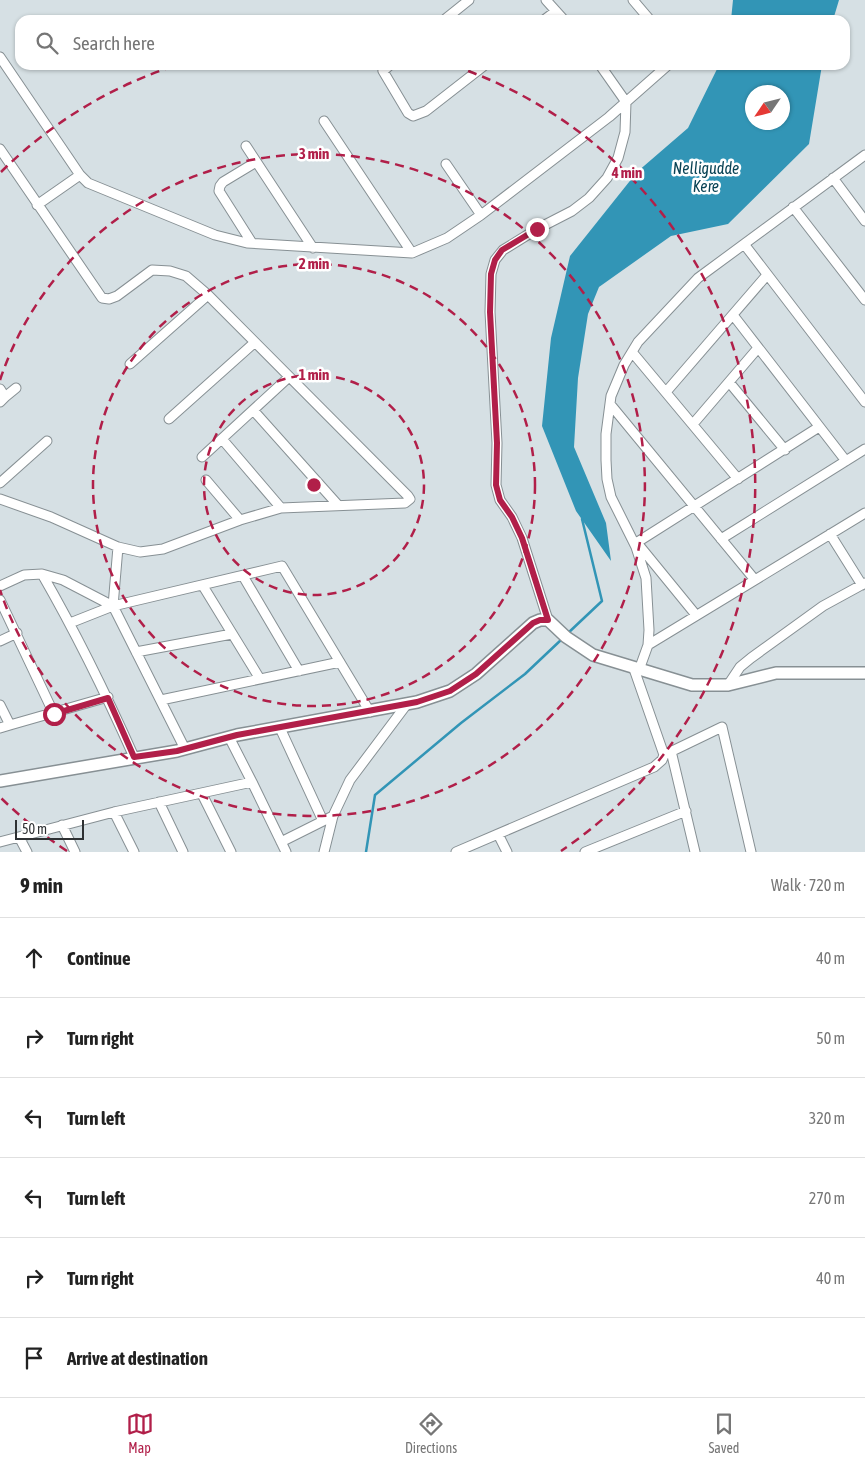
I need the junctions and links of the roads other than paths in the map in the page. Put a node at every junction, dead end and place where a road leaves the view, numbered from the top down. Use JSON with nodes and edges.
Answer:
{"nodes":[{"id":1,"x":469,"y":0,"type":"edge"},
{"id":2,"x":546,"y":0,"type":"edge"},
{"id":3,"x":633,"y":0,"type":"edge"},
{"id":4,"x":556,"y":11,"type":"junction"},
{"id":5,"x":450,"y":15,"type":"edge"},
{"id":6,"x":551,"y":15,"type":"edge"},
{"id":7,"x":560,"y":15,"type":"edge"},
{"id":8,"x":646,"y":15,"type":"edge"},
{"id":9,"x":0,"y":57,"type":"edge"},
{"id":10,"x":386,"y":70,"type":"edge"},
{"id":11,"x":479,"y":70,"type":"edge"},
{"id":12,"x":604,"y":70,"type":"edge"},
{"id":13,"x":662,"y":70,"type":"edge"},
{"id":14,"x":626,"y":102,"type":"junction"},
{"id":15,"x":324,"y":121,"type":"dead end"},
{"id":16,"x":246,"y":146,"type":"dead end"},
{"id":17,"x":0,"y":149,"type":"edge"},
{"id":18,"x":865,"y":155,"type":"edge"},
{"id":19,"x":256,"y":162,"type":"junction"},
{"id":20,"x":446,"y":164,"type":"dead end"},
{"id":21,"x":80,"y":175,"type":"junction"},
{"id":22,"x":833,"y":178,"type":"junction"},
{"id":23,"x":37,"y":205,"type":"junction"},
{"id":24,"x":793,"y":207,"type":"junction"},
{"id":25,"x":481,"y":215,"type":"junction"},
{"id":26,"x":865,"y":221,"type":"edge"},
{"id":27,"x":252,"y":243,"type":"junction"},
{"id":28,"x":744,"y":244,"type":"junction"},
{"id":29,"x":313,"y":248,"type":"junction"},
{"id":30,"x":412,"y":254,"type":"junction"},
{"id":31,"x":767,"y":274,"type":"junction"},
{"id":32,"x":208,"y":295,"type":"junction"},
{"id":33,"x":865,"y":300,"type":"edge"},
{"id":34,"x":733,"y":315,"type":"junction"},
{"id":35,"x":254,"y":343,"type":"junction"},
{"id":36,"x":758,"y":348,"type":"junction"},
{"id":37,"x":632,"y":352,"type":"junction"},
{"id":38,"x":130,"y":364,"type":"dead end"},
{"id":39,"x":289,"y":377,"type":"junction"},
{"id":40,"x":729,"y":382,"type":"junction"},
{"id":41,"x":16,"y":388,"type":"dead end"},
{"id":42,"x":0,"y":389,"type":"edge"},
{"id":43,"x":666,"y":392,"type":"junction"},
{"id":44,"x":3,"y":399,"type":"edge"},
{"id":45,"x":865,"y":402,"type":"edge"},
{"id":46,"x":610,"y":404,"type":"junction"},
{"id":47,"x":253,"y":410,"type":"junction"},
{"id":48,"x":169,"y":419,"type":"dead end"},
{"id":49,"x":693,"y":424,"type":"junction"},
{"id":50,"x":819,"y":427,"type":"junction"},
{"id":51,"x":222,"y":439,"type":"junction"},
{"id":52,"x":47,"y":441,"type":"dead end"},
{"id":53,"x":865,"y":449,"type":"edge"},
{"id":54,"x":785,"y":450,"type":"junction"},
{"id":55,"x":202,"y":457,"type":"dead end"},
{"id":56,"x":846,"y":461,"type":"junction"},
{"id":57,"x":738,"y":479,"type":"junction"},
{"id":58,"x":206,"y":480,"type":"dead end"},
{"id":59,"x":0,"y":483,"type":"edge"},
{"id":60,"x":0,"y":499,"type":"edge"},
{"id":61,"x":337,"y":504,"type":"junction"},
{"id":62,"x":694,"y":507,"type":"junction"},
{"id":63,"x":282,"y":508,"type":"junction"},
{"id":64,"x":865,"y":513,"type":"edge"},
{"id":65,"x":240,"y":520,"type":"junction"},
{"id":66,"x":627,"y":531,"type":"junction"},
{"id":67,"x":830,"y":534,"type":"junction"},
{"id":68,"x":721,"y":539,"type":"junction"},
{"id":69,"x":636,"y":543,"type":"junction"},
{"id":70,"x":118,"y":547,"type":"junction"},
{"id":71,"x":42,"y":574,"type":"junction"},
{"id":72,"x":243,"y":576,"type":"junction"},
{"id":73,"x":755,"y":580,"type":"junction"},
{"id":74,"x":863,"y":584,"type":"edge"},
{"id":75,"x":0,"y":586,"type":"edge"},
{"id":76,"x":203,"y":586,"type":"junction"},
{"id":77,"x":0,"y":600,"type":"edge"},
{"id":78,"x":113,"y":606,"type":"junction"},
{"id":79,"x":696,"y":616,"type":"junction"},
{"id":80,"x":548,"y":620,"type":"junction"},
{"id":81,"x":70,"y":623,"type":"junction"},
{"id":82,"x":17,"y":633,"type":"junction"},
{"id":83,"x":232,"y":634,"type":"junction"},
{"id":84,"x":0,"y":641,"type":"edge"},
{"id":85,"x":648,"y":645,"type":"junction"},
{"id":86,"x":136,"y":652,"type":"junction"},
{"id":87,"x":340,"y":662,"type":"junction"},
{"id":88,"x":637,"y":670,"type":"junction"},
{"id":89,"x":299,"y":671,"type":"junction"},
{"id":90,"x":865,"y":673,"type":"edge"},
{"id":91,"x":260,"y":679,"type":"junction"},
{"id":92,"x":728,"y":685,"type":"junction"},
{"id":93,"x":108,"y":698,"type":"junction"},
{"id":94,"x":160,"y":700,"type":"junction"},
{"id":95,"x":407,"y":704,"type":"junction"},
{"id":96,"x":0,"y":705,"type":"edge"},
{"id":97,"x":370,"y":712,"type":"junction"},
{"id":98,"x":54,"y":714,"type":"junction"},
{"id":99,"x":10,"y":725,"type":"junction"},
{"id":100,"x":0,"y":728,"type":"edge"},
{"id":101,"x":280,"y":728,"type":"junction"},
{"id":102,"x":229,"y":737,"type":"junction"},
{"id":103,"x":186,"y":749,"type":"junction"},
{"id":104,"x":668,"y":753,"type":"junction"},
{"id":105,"x":134,"y":757,"type":"junction"},
{"id":106,"x":0,"y":781,"type":"edge"},
{"id":107,"x":252,"y":782,"type":"junction"},
{"id":108,"x":202,"y":794,"type":"junction"},
{"id":109,"x":159,"y":802,"type":"junction"},
{"id":110,"x":686,"y":811,"type":"junction"},
{"id":111,"x":114,"y":812,"type":"junction"},
{"id":112,"x":334,"y":816,"type":"junction"},
{"id":113,"x":323,"y":822,"type":"junction"},
{"id":114,"x":62,"y":825,"type":"junction"},
{"id":115,"x":498,"y":834,"type":"junction"},
{"id":116,"x":19,"y":837,"type":"junction"},
{"id":117,"x":0,"y":842,"type":"edge"},
{"id":118,"x":281,"y":842,"type":"junction"},
{"id":119,"x":26,"y":852,"type":"edge"},
{"id":120,"x":75,"y":852,"type":"edge"},
{"id":121,"x":134,"y":852,"type":"edge"},
{"id":122,"x":183,"y":852,"type":"edge"},
{"id":123,"x":231,"y":852,"type":"edge"},
{"id":124,"x":286,"y":852,"type":"edge"},
{"id":125,"x":324,"y":852,"type":"edge"},
{"id":126,"x":456,"y":852,"type":"edge"},
{"id":127,"x":506,"y":852,"type":"edge"},
{"id":128,"x":585,"y":852,"type":"edge"},
{"id":129,"x":696,"y":852,"type":"edge"},
{"id":130,"x":751,"y":852,"type":"edge"}],
"edges":[{"from":1,"to":5,"type":"street"},
{"from":2,"to":4,"type":"street"},
{"from":3,"to":8,"type":"street"},
{"from":4,"to":6,"type":"street"},
{"from":4,"to":7,"type":"street"},
{"from":9,"to":21,"type":"street"},
{"from":10,"to":11,"type":"street"},
{"from":12,"to":14,"type":"street"},
{"from":13,"to":14,"type":"street"},
{"from":14,"to":25,"type":"street"},
{"from":14,"to":80,"type":"street"},
{"from":15,"to":30,"type":"street"},
{"from":16,"to":19,"type":"street"},
{"from":17,"to":23,"type":"street"},
{"from":18,"to":22,"type":"street"},
{"from":19,"to":27,"type":"street"},
{"from":19,"to":29,"type":"street"},
{"from":20,"to":25,"type":"street"},
{"from":21,"to":23,"type":"street"},
{"from":21,"to":27,"type":"street"},
{"from":22,"to":24,"type":"street"},
{"from":22,"to":26,"type":"street"},
{"from":23,"to":32,"type":"street"},
{"from":24,"to":28,"type":"street"},
{"from":24,"to":33,"type":"street"},
{"from":25,"to":30,"type":"street"},
{"from":27,"to":29,"type":"street"},
{"from":28,"to":31,"type":"street"},
{"from":28,"to":37,"type":"street"},
{"from":29,"to":30,"type":"street"},
{"from":31,"to":34,"type":"street"},
{"from":31,"to":45,"type":"street"},
{"from":32,"to":35,"type":"street"},
{"from":32,"to":38,"type":"street"},
{"from":34,"to":36,"type":"street"},
{"from":34,"to":43,"type":"street"},
{"from":35,"to":39,"type":"street"},
{"from":35,"to":48,"type":"street"},
{"from":36,"to":40,"type":"street"},
{"from":36,"to":50,"type":"street"},
{"from":37,"to":43,"type":"street"},
{"from":37,"to":46,"type":"street"},
{"from":39,"to":47,"type":"street"},
{"from":39,"to":61,"type":"street"},
{"from":40,"to":49,"type":"street"},
{"from":40,"to":54,"type":"street"},
{"from":41,"to":44,"type":"street"},
{"from":42,"to":44,"type":"street"},
{"from":43,"to":49,"type":"street"},
{"from":46,"to":62,"type":"street"},
{"from":46,"to":66,"type":"street"},
{"from":47,"to":51,"type":"street"},
{"from":47,"to":61,"type":"street"},
{"from":49,"to":57,"type":"street"},
{"from":50,"to":54,"type":"street"},
{"from":50,"to":56,"type":"street"},
{"from":51,"to":55,"type":"street"},
{"from":51,"to":63,"type":"street"},
{"from":52,"to":59,"type":"street"},
{"from":53,"to":56,"type":"street"},
{"from":54,"to":57,"type":"street"},
{"from":56,"to":68,"type":"street"},
{"from":57,"to":62,"type":"street"},
{"from":58,"to":65,"type":"street"},
{"from":60,"to":70,"type":"street"},
{"from":61,"to":63,"type":"street"},
{"from":62,"to":68,"type":"street"},
{"from":62,"to":69,"type":"street"},
{"from":63,"to":65,"type":"street"},
{"from":64,"to":67,"type":"street"},
{"from":65,"to":70,"type":"street"},
{"from":66,"to":69,"type":"street"},
{"from":66,"to":85,"type":"street"},
{"from":67,"to":73,"type":"street"},
{"from":67,"to":74,"type":"street"},
{"from":68,"to":73,"type":"street"},
{"from":69,"to":79,"type":"street"},
{"from":70,"to":78,"type":"street"},
{"from":71,"to":75,"type":"street"},
{"from":71,"to":78,"type":"street"},
{"from":71,"to":81,"type":"street"},
{"from":72,"to":76,"type":"street"},
{"from":72,"to":87,"type":"street"},
{"from":72,"to":89,"type":"street"},
{"from":73,"to":79,"type":"street"},
{"from":74,"to":92,"type":"street"},
{"from":76,"to":78,"type":"street"},
{"from":76,"to":83,"type":"street"},
{"from":77,"to":82,"type":"street"},
{"from":78,"to":81,"type":"street"},
{"from":78,"to":86,"type":"street"},
{"from":79,"to":85,"type":"street"},
{"from":80,"to":88,"type":"street"},
{"from":80,"to":95,"type":"street"},
{"from":81,"to":93,"type":"street"},
{"from":82,"to":84,"type":"street"},
{"from":82,"to":98,"type":"street"},
{"from":83,"to":86,"type":"street"},
{"from":83,"to":91,"type":"street"},
{"from":85,"to":88,"type":"street"},
{"from":86,"to":94,"type":"street"},
{"from":87,"to":89,"type":"street"},
{"from":87,"to":97,"type":"street"},
{"from":88,"to":92,"type":"street"},
{"from":88,"to":104,"type":"street"},
{"from":89,"to":91,"type":"street"},
{"from":90,"to":92,"type":"street"},
{"from":91,"to":94,"type":"street"},
{"from":93,"to":98,"type":"street"},
{"from":93,"to":105,"type":"street"},
{"from":94,"to":103,"type":"street"},
{"from":95,"to":97,"type":"street"},
{"from":95,"to":112,"type":"street"},
{"from":96,"to":99,"type":"street"},
{"from":97,"to":101,"type":"street"},
{"from":98,"to":99,"type":"street"},
{"from":99,"to":100,"type":"street"},
{"from":101,"to":102,"type":"street"},
{"from":101,"to":113,"type":"street"},
{"from":102,"to":103,"type":"street"},
{"from":102,"to":107,"type":"street"},
{"from":103,"to":105,"type":"street"},
{"from":104,"to":110,"type":"street"},
{"from":104,"to":115,"type":"street"},
{"from":104,"to":130,"type":"street"},
{"from":105,"to":106,"type":"street"},
{"from":107,"to":108,"type":"street"},
{"from":107,"to":118,"type":"street"},
{"from":108,"to":109,"type":"street"},
{"from":108,"to":123,"type":"street"},
{"from":109,"to":111,"type":"street"},
{"from":109,"to":122,"type":"street"},
{"from":110,"to":128,"type":"street"},
{"from":110,"to":129,"type":"street"},
{"from":111,"to":114,"type":"street"},
{"from":111,"to":121,"type":"street"},
{"from":112,"to":113,"type":"street"},
{"from":112,"to":125,"type":"street"},
{"from":113,"to":118,"type":"street"},
{"from":114,"to":116,"type":"street"},
{"from":114,"to":120,"type":"street"},
{"from":115,"to":126,"type":"street"},
{"from":115,"to":127,"type":"street"},
{"from":116,"to":117,"type":"street"},
{"from":116,"to":119,"type":"street"},
{"from":118,"to":124,"type":"street"}]}
